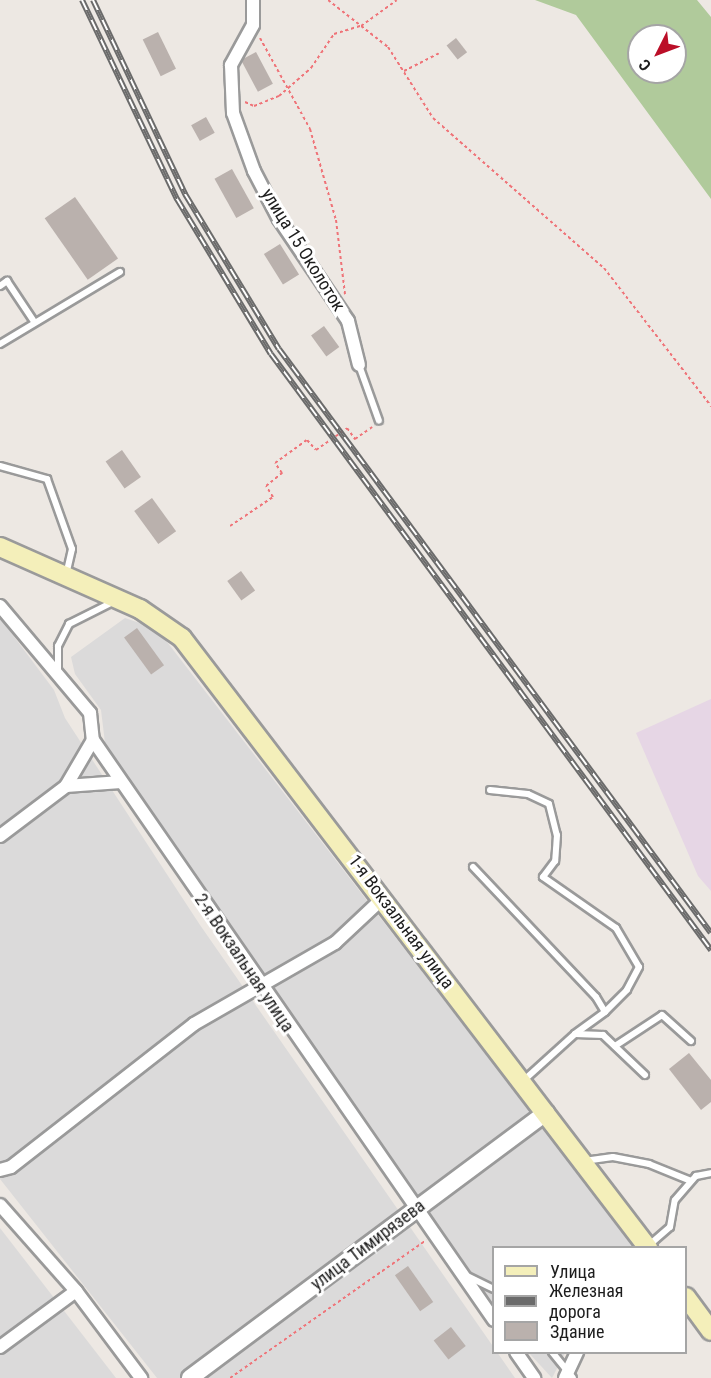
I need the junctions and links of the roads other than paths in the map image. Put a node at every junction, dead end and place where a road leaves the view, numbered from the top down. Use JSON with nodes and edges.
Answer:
{"nodes":[{"id":1,"x":253,"y":0,"type":"edge"},
{"id":2,"x":120,"y":273,"type":"dead end"},
{"id":3,"x":0,"y":286,"type":"edge"},
{"id":4,"x":33,"y":320,"type":"junction"},
{"id":5,"x":0,"y":344,"type":"edge"},
{"id":6,"x":359,"y":365,"type":"joint"},
{"id":7,"x":379,"y":421,"type":"road end"},
{"id":8,"x":0,"y":465,"type":"edge"},
{"id":9,"x":0,"y":547,"type":"edge"},
{"id":10,"x":65,"y":579,"type":"junction"},
{"id":11,"x":117,"y":600,"type":"junction"},
{"id":12,"x":0,"y":606,"type":"edge"},
{"id":13,"x":58,"y":675,"type":"junction"},
{"id":14,"x":93,"y":740,"type":"junction"},
{"id":15,"x":121,"y":782,"type":"junction"},
{"id":16,"x":66,"y":786,"type":"junction"},
{"id":17,"x":490,"y":790,"type":"dead end"},
{"id":18,"x":0,"y":836,"type":"edge"},
{"id":19,"x":473,"y":867,"type":"dead end"},
{"id":20,"x":383,"y":898,"type":"junction"},
{"id":21,"x":260,"y":989,"type":"junction"},
{"id":22,"x":605,"y":1012,"type":"junction"},
{"id":23,"x":575,"y":1034,"type":"junction"},
{"id":24,"x":691,"y":1041,"type":"dead end"},
{"id":25,"x":615,"y":1046,"type":"junction"},
{"id":26,"x":645,"y":1075,"type":"dead end"},
{"id":27,"x":522,"y":1081,"type":"junction"},
{"id":28,"x":546,"y":1113,"type":"junction"},
{"id":29,"x":583,"y":1161,"type":"junction"},
{"id":30,"x":0,"y":1170,"type":"edge"},
{"id":31,"x":711,"y":1173,"type":"edge"},
{"id":32,"x":691,"y":1181,"type":"junction"},
{"id":33,"x":0,"y":1205,"type":"edge"},
{"id":34,"x":416,"y":1210,"type":"junction"},
{"id":35,"x":647,"y":1246,"type":"edge"},
{"id":36,"x":649,"y":1246,"type":"edge"},
{"id":37,"x":460,"y":1273,"type":"junction"},
{"id":38,"x":492,"y":1288,"type":"edge"},
{"id":39,"x":76,"y":1291,"type":"junction"},
{"id":40,"x":687,"y":1298,"type":"edge"},
{"id":41,"x":492,"y":1317,"type":"edge"},
{"id":42,"x":711,"y":1331,"type":"edge"},
{"id":43,"x":0,"y":1347,"type":"edge"},
{"id":44,"x":517,"y":1354,"type":"edge"},
{"id":45,"x":553,"y":1354,"type":"edge"},
{"id":46,"x":577,"y":1354,"type":"edge"},
{"id":47,"x":569,"y":1376,"type":"edge"},
{"id":48,"x":141,"y":1378,"type":"edge"},
{"id":49,"x":190,"y":1378,"type":"edge"},
{"id":50,"x":534,"y":1378,"type":"edge"}],
"edges":[{"from":1,"to":6,"type":"street","name":"улица 15 Околоток"},
{"from":2,"to":4,"type":"lane"},
{"from":3,"to":4,"type":"lane"},
{"from":4,"to":5,"type":"lane"},
{"from":6,"to":7,"type":"lane"},
{"from":8,"to":10,"type":"lane"},
{"from":9,"to":10,"type":"main road","name":"1-я Вокзальная улица"},
{"from":10,"to":11,"type":"main road","name":"1-я Вокзальная улица"},
{"from":11,"to":13,"type":"lane"},
{"from":11,"to":20,"type":"main road","name":"1-я Вокзальная улица"},
{"from":12,"to":13,"type":"street","name":"2-я Вокзальная улица"},
{"from":13,"to":14,"type":"street","name":"2-я Вокзальная улица"},
{"from":14,"to":15,"type":"street","name":"2-я Вокзальная улица"},
{"from":14,"to":16,"type":"street"},
{"from":15,"to":16,"type":"street"},
{"from":15,"to":21,"type":"street","name":"2-я Вокзальная улица"},
{"from":16,"to":18,"type":"street"},
{"from":17,"to":22,"type":"lane"},
{"from":19,"to":22,"type":"lane"},
{"from":20,"to":21,"type":"street"},
{"from":20,"to":27,"type":"main road","name":"1-я Вокзальная улица"},
{"from":21,"to":30,"type":"street"},
{"from":21,"to":34,"type":"street","name":"2-я Вокзальная улица"},
{"from":22,"to":23,"type":"lane"},
{"from":23,"to":25,"type":"lane"},
{"from":23,"to":27,"type":"lane"},
{"from":24,"to":25,"type":"lane"},
{"from":25,"to":26,"type":"lane"},
{"from":27,"to":28,"type":"main road","name":"1-я Вокзальная улица"},
{"from":28,"to":29,"type":"main road","name":"1-я Вокзальная улица"},
{"from":28,"to":34,"type":"street","name":"улица Тимирязева"},
{"from":29,"to":32,"type":"lane"},
{"from":29,"to":35,"type":"main road","name":"1-я Вокзальная улица"},
{"from":31,"to":32,"type":"lane"},
{"from":32,"to":36,"type":"lane"},
{"from":33,"to":39,"type":"street"},
{"from":34,"to":37,"type":"street","name":"2-я Вокзальная улица"},
{"from":34,"to":49,"type":"street","name":"улица Тимирязева"},
{"from":37,"to":38,"type":"lane"},
{"from":37,"to":41,"type":"street","name":"2-я Вокзальная улица"},
{"from":39,"to":43,"type":"street"},
{"from":39,"to":48,"type":"street"},
{"from":40,"to":42,"type":"main road"},
{"from":44,"to":50,"type":"street"},
{"from":45,"to":47,"type":"lane"},
{"from":46,"to":47,"type":"street"}]}
